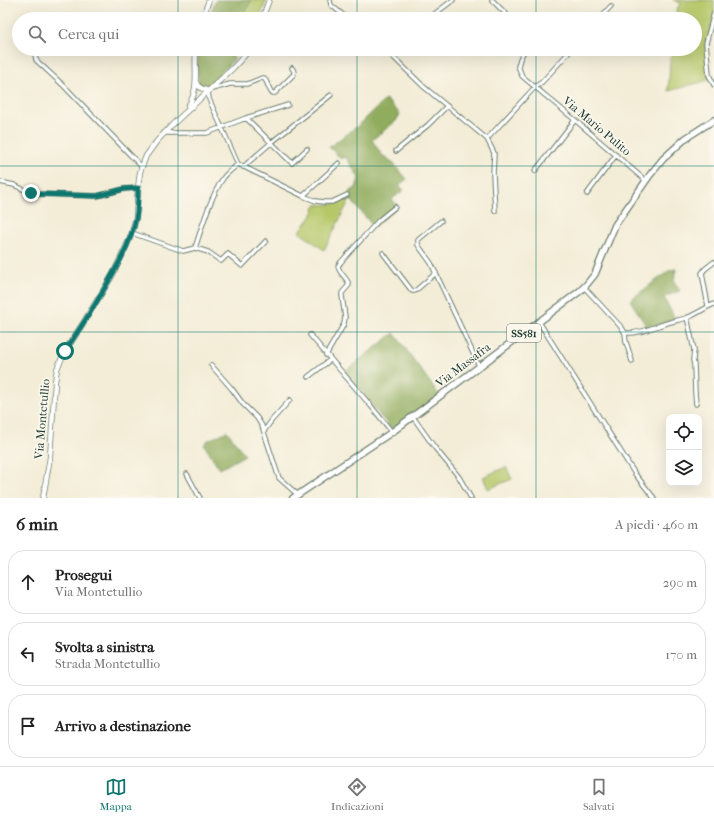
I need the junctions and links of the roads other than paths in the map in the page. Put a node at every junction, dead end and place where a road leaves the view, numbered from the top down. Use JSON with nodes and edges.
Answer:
{"nodes":[{"id":1,"x":209,"y":0,"type":"edge"},
{"id":2,"x":269,"y":0,"type":"edge"},
{"id":3,"x":330,"y":0,"type":"edge"},
{"id":4,"x":454,"y":0,"type":"edge"},
{"id":5,"x":492,"y":0,"type":"edge"},
{"id":6,"x":611,"y":6,"type":"dead end"},
{"id":7,"x":204,"y":12,"type":"edge"},
{"id":8,"x":265,"y":12,"type":"edge"},
{"id":9,"x":339,"y":12,"type":"edge"},
{"id":10,"x":438,"y":12,"type":"edge"},
{"id":11,"x":504,"y":12,"type":"edge"},
{"id":12,"x":605,"y":12,"type":"edge"},
{"id":13,"x":714,"y":13,"type":"edge"},
{"id":14,"x":35,"y":56,"type":"edge"},
{"id":15,"x":196,"y":56,"type":"edge"},
{"id":16,"x":244,"y":56,"type":"edge"},
{"id":17,"x":392,"y":56,"type":"edge"},
{"id":18,"x":522,"y":56,"type":"edge"},
{"id":19,"x":566,"y":56,"type":"edge"},
{"id":20,"x":292,"y":68,"type":"dead end"},
{"id":21,"x":196,"y":82,"type":"junction"},
{"id":22,"x":714,"y":85,"type":"edge"},
{"id":23,"x":535,"y":87,"type":"junction"},
{"id":24,"x":210,"y":90,"type":"junction"},
{"id":25,"x":195,"y":91,"type":"junction"},
{"id":26,"x":331,"y":95,"type":"dead end"},
{"id":27,"x":203,"y":96,"type":"junction"},
{"id":28,"x":209,"y":99,"type":"junction"},
{"id":29,"x":288,"y":105,"type":"dead end"},
{"id":30,"x":446,"y":106,"type":"junction"},
{"id":31,"x":184,"y":113,"type":"junction"},
{"id":32,"x":714,"y":115,"type":"edge"},
{"id":33,"x":246,"y":118,"type":"junction"},
{"id":34,"x":575,"y":120,"type":"junction"},
{"id":35,"x":714,"y":120,"type":"edge"},
{"id":36,"x":708,"y":124,"type":"junction"},
{"id":37,"x":221,"y":128,"type":"junction"},
{"id":38,"x":164,"y":133,"type":"junction"},
{"id":39,"x":487,"y":139,"type":"junction"},
{"id":40,"x":272,"y":142,"type":"junction"},
{"id":41,"x":307,"y":149,"type":"dead end"},
{"id":42,"x":396,"y":151,"type":"dead end"},
{"id":43,"x":616,"y":155,"type":"junction"},
{"id":44,"x":339,"y":163,"type":"dead end"},
{"id":45,"x":238,"y":164,"type":"junction"},
{"id":46,"x":142,"y":166,"type":"junction"},
{"id":47,"x":243,"y":168,"type":"junction"},
{"id":48,"x":535,"y":172,"type":"dead end"},
{"id":49,"x":646,"y":180,"type":"junction"},
{"id":50,"x":0,"y":182,"type":"edge"},
{"id":51,"x":138,"y":188,"type":"junction"},
{"id":52,"x":587,"y":194,"type":"dead end"},
{"id":53,"x":347,"y":195,"type":"dead end"},
{"id":54,"x":303,"y":196,"type":"junction"},
{"id":55,"x":395,"y":207,"type":"dead end"},
{"id":56,"x":495,"y":211,"type":"dead end"},
{"id":57,"x":441,"y":221,"type":"dead end"},
{"id":58,"x":132,"y":234,"type":"junction"},
{"id":59,"x":266,"y":242,"type":"dead end"},
{"id":60,"x":195,"y":248,"type":"junction"},
{"id":61,"x":383,"y":253,"type":"dead end"},
{"id":62,"x":714,"y":262,"type":"edge"},
{"id":63,"x":436,"y":273,"type":"junction"},
{"id":64,"x":584,"y":287,"type":"junction"},
{"id":65,"x":714,"y":304,"type":"edge"},
{"id":66,"x":708,"y":306,"type":"junction"},
{"id":67,"x":687,"y":317,"type":"junction"},
{"id":68,"x":539,"y":322,"type":"junction"},
{"id":69,"x":625,"y":333,"type":"junction"},
{"id":70,"x":310,"y":335,"type":"dead end"},
{"id":71,"x":326,"y":355,"type":"junction"},
{"id":72,"x":330,"y":360,"type":"junction"},
{"id":73,"x":632,"y":361,"type":"dead end"},
{"id":74,"x":211,"y":365,"type":"dead end"},
{"id":75,"x":479,"y":366,"type":"junction"},
{"id":76,"x":308,"y":377,"type":"dead end"},
{"id":77,"x":290,"y":400,"type":"dead end"},
{"id":78,"x":696,"y":404,"type":"dead end"},
{"id":79,"x":413,"y":417,"type":"junction"},
{"id":80,"x":264,"y":431,"type":"junction"},
{"id":81,"x":392,"y":432,"type":"junction"},
{"id":82,"x":187,"y":474,"type":"dead end"},
{"id":83,"x":295,"y":497,"type":"edge"},
{"id":84,"x":43,"y":498,"type":"edge"},
{"id":85,"x":200,"y":498,"type":"edge"},
{"id":86,"x":471,"y":498,"type":"edge"},
{"id":87,"x":654,"y":498,"type":"edge"}],
"edges":[{"from":1,"to":7,"type":"street"},
{"from":2,"to":8,"type":"street"},
{"from":3,"to":9,"type":"street"},
{"from":4,"to":10,"type":"street"},
{"from":5,"to":11,"type":"street"},
{"from":6,"to":12,"type":"street"},
{"from":13,"to":22,"type":"street"},
{"from":14,"to":46,"type":"street"},
{"from":15,"to":21,"type":"street"},
{"from":16,"to":24,"type":"street"},
{"from":17,"to":30,"type":"street"},
{"from":18,"to":23,"type":"street","name":"Via Mario Pulito"},
{"from":19,"to":23,"type":"street"},
{"from":20,"to":24,"type":"street"},
{"from":21,"to":24,"type":"street"},
{"from":21,"to":25,"type":"street"},
{"from":23,"to":34,"type":"street","name":"Via Mario Pulito"},
{"from":23,"to":39,"type":"street"},
{"from":24,"to":25,"type":"street"},
{"from":24,"to":27,"type":"street"},
{"from":24,"to":28,"type":"street"},
{"from":25,"to":27,"type":"street"},
{"from":25,"to":31,"type":"street"},
{"from":26,"to":40,"type":"street"},
{"from":27,"to":28,"type":"street"},
{"from":27,"to":31,"type":"street"},
{"from":28,"to":37,"type":"street"},
{"from":29,"to":33,"type":"street"},
{"from":30,"to":39,"type":"street"},
{"from":30,"to":42,"type":"street"},
{"from":31,"to":38,"type":"street","name":"Via Montetullio"},
{"from":32,"to":36,"type":"main road"},
{"from":33,"to":37,"type":"street"},
{"from":33,"to":40,"type":"street"},
{"from":34,"to":43,"type":"street","name":"Via Mario Pulito"},
{"from":34,"to":48,"type":"street"},
{"from":35,"to":36,"type":"main road","name":"Via Massafra","number":"SS581"},
{"from":36,"to":49,"type":"main road","name":"Via Massafra","number":"SS581"},
{"from":37,"to":38,"type":"street"},
{"from":37,"to":45,"type":"street"},
{"from":38,"to":46,"type":"street","name":"Via Montetullio"},
{"from":39,"to":56,"type":"street"},
{"from":40,"to":41,"type":"street"},
{"from":40,"to":47,"type":"street"},
{"from":43,"to":49,"type":"street","name":"Via Mario Pulito"},
{"from":43,"to":52,"type":"street"},
{"from":44,"to":54,"type":"street"},
{"from":45,"to":47,"type":"street"},
{"from":45,"to":60,"type":"street"},
{"from":46,"to":51,"type":"street","name":"Via Montetullio"},
{"from":47,"to":54,"type":"street"},
{"from":49,"to":64,"type":"main road","name":"Via Massafra","number":"SS581"},
{"from":50,"to":51,"type":"street"},
{"from":51,"to":58,"type":"street","name":"Via Montetullio"},
{"from":53,"to":54,"type":"street"},
{"from":55,"to":71,"type":"street"},
{"from":57,"to":63,"type":"street"},
{"from":58,"to":60,"type":"street"},
{"from":58,"to":84,"type":"street","name":"Via Montetullio"},
{"from":59,"to":60,"type":"street"},
{"from":61,"to":63,"type":"street"},
{"from":62,"to":66,"type":"street"},
{"from":63,"to":75,"type":"street"},
{"from":64,"to":68,"type":"main road","name":"Via Massafra","number":"SS581"},
{"from":64,"to":69,"type":"street"},
{"from":65,"to":66,"type":"street"},
{"from":66,"to":67,"type":"street"},
{"from":67,"to":69,"type":"street"},
{"from":67,"to":78,"type":"street"},
{"from":68,"to":75,"type":"main road","name":"Via Massafra","number":"SS581"},
{"from":68,"to":87,"type":"street"},
{"from":69,"to":73,"type":"street"},
{"from":70,"to":71,"type":"street"},
{"from":71,"to":72,"type":"street"},
{"from":72,"to":76,"type":"street"},
{"from":72,"to":81,"type":"street"},
{"from":74,"to":80,"type":"street"},
{"from":75,"to":79,"type":"main road","name":"Via Massafra","number":"SS581"},
{"from":77,"to":80,"type":"street"},
{"from":79,"to":81,"type":"main road","name":"Via Massafra","number":"SS581"},
{"from":79,"to":86,"type":"street"},
{"from":80,"to":83,"type":"street"},
{"from":81,"to":83,"type":"main road","name":"Via Massafra","number":"SS581"},
{"from":82,"to":85,"type":"street"}]}
